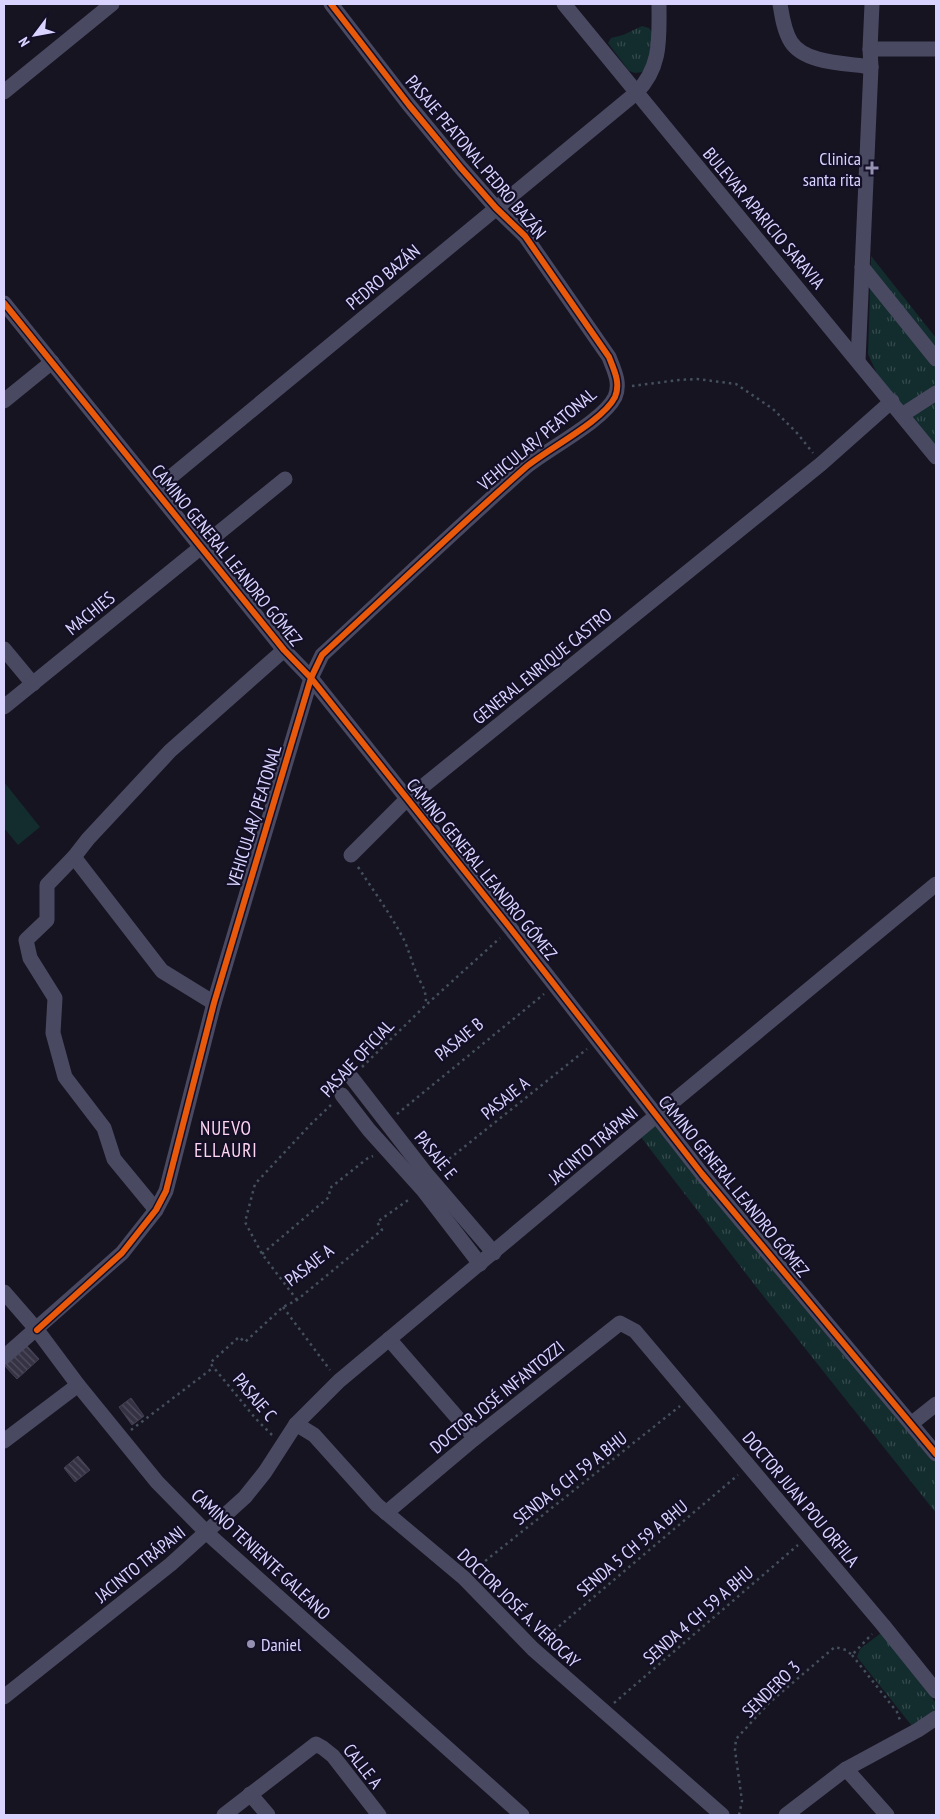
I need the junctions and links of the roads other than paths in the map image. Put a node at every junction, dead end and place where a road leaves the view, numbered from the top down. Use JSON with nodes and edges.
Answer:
{"nodes":[{"id":1,"x":112,"y":4,"type":"edge"},
{"id":2,"x":331,"y":4,"type":"edge"},
{"id":3,"x":564,"y":4,"type":"edge"},
{"id":4,"x":659,"y":4,"type":"edge"},
{"id":5,"x":780,"y":4,"type":"edge"},
{"id":6,"x":872,"y":4,"type":"edge"},
{"id":7,"x":870,"y":49,"type":"junction"},
{"id":8,"x":936,"y":49,"type":"edge"},
{"id":9,"x":871,"y":67,"type":"junction"},
{"id":10,"x":4,"y":92,"type":"edge"},
{"id":11,"x":636,"y":93,"type":"junction"},
{"id":12,"x":496,"y":208,"type":"junction"},
{"id":13,"x":862,"y":267,"type":"junction"},
{"id":14,"x":4,"y":303,"type":"edge"},
{"id":15,"x":936,"y":359,"type":"edge"},
{"id":16,"x":858,"y":361,"type":"junction"},
{"id":17,"x":52,"y":362,"type":"junction"},
{"id":18,"x":618,"y":387,"type":"joint"},
{"id":19,"x":936,"y":393,"type":"edge"},
{"id":20,"x":4,"y":401,"type":"edge"},
{"id":21,"x":892,"y":402,"type":"junction"},
{"id":22,"x":902,"y":415,"type":"junction"},
{"id":23,"x":936,"y":457,"type":"edge"},
{"id":24,"x":285,"y":479,"type":"dead end"},
{"id":25,"x":155,"y":490,"type":"junction"},
{"id":26,"x":201,"y":547,"type":"junction"},
{"id":27,"x":4,"y":649,"type":"edge"},
{"id":28,"x":284,"y":650,"type":"junction"},
{"id":29,"x":311,"y":678,"type":"junction"},
{"id":30,"x":33,"y":684,"type":"junction"},
{"id":31,"x":4,"y":707,"type":"edge"},
{"id":32,"x":406,"y":800,"type":"junction"},
{"id":33,"x":351,"y":855,"type":"road end"},
{"id":34,"x":74,"y":857,"type":"junction"},
{"id":35,"x":936,"y":884,"type":"edge"},
{"id":36,"x":214,"y":1003,"type":"junction"},
{"id":37,"x":352,"y":1078,"type":"road end"},
{"id":38,"x":342,"y":1095,"type":"road end"},
{"id":39,"x":657,"y":1115,"type":"junction"},
{"id":40,"x":386,"y":1122,"type":"junction"},
{"id":41,"x":369,"y":1130,"type":"junction"},
{"id":42,"x":425,"y":1183,"type":"junction"},
{"id":43,"x":156,"y":1210,"type":"junction"},
{"id":44,"x":494,"y":1253,"type":"junction"},
{"id":45,"x":480,"y":1264,"type":"junction"},
{"id":46,"x":4,"y":1292,"type":"edge"},
{"id":47,"x":37,"y":1330,"type":"junction"},
{"id":48,"x":635,"y":1331,"type":"joint"},
{"id":49,"x":389,"y":1339,"type":"junction"},
{"id":50,"x":4,"y":1357,"type":"edge"},
{"id":51,"x":78,"y":1385,"type":"junction"},
{"id":52,"x":936,"y":1404,"type":"edge"},
{"id":53,"x":296,"y":1424,"type":"junction"},
{"id":54,"x":911,"y":1424,"type":"junction"},
{"id":55,"x":475,"y":1438,"type":"junction"},
{"id":56,"x":4,"y":1442,"type":"edge"},
{"id":57,"x":936,"y":1454,"type":"edge"},
{"id":58,"x":386,"y":1513,"type":"junction"},
{"id":59,"x":207,"y":1533,"type":"junction"},
{"id":60,"x":936,"y":1691,"type":"edge"},
{"id":61,"x":4,"y":1697,"type":"edge"},
{"id":62,"x":936,"y":1718,"type":"edge"},
{"id":63,"x":846,"y":1769,"type":"junction"},
{"id":64,"x":250,"y":1794,"type":"junction"},
{"id":65,"x":224,"y":1815,"type":"edge"},
{"id":66,"x":268,"y":1815,"type":"edge"},
{"id":67,"x":378,"y":1815,"type":"edge"},
{"id":68,"x":522,"y":1815,"type":"edge"},
{"id":69,"x":722,"y":1815,"type":"edge"},
{"id":70,"x":786,"y":1815,"type":"edge"},
{"id":71,"x":887,"y":1815,"type":"edge"}],
"edges":[{"from":1,"to":10,"type":"street"},
{"from":2,"to":12,"type":"street","name":"PASAJE PEATONAL PEDRO BAZÁN"},
{"from":3,"to":11,"type":"street","name":"BULEVAR APARICIO SARAVIA"},
{"from":4,"to":11,"type":"street","name":"PEDRO BAZÁN"},
{"from":5,"to":9,"type":"street"},
{"from":6,"to":7,"type":"street"},
{"from":7,"to":8,"type":"street"},
{"from":7,"to":9,"type":"street"},
{"from":9,"to":13,"type":"street"},
{"from":11,"to":12,"type":"street","name":"PEDRO BAZÁN"},
{"from":11,"to":16,"type":"street","name":"BULEVAR APARICIO SARAVIA"},
{"from":12,"to":18,"type":"street","name":"PASAJE PEATONAL PEDRO BAZÁN"},
{"from":12,"to":25,"type":"street","name":"PEDRO BAZÁN"},
{"from":13,"to":15,"type":"street"},
{"from":13,"to":16,"type":"street"},
{"from":14,"to":17,"type":"street","name":"CAMINO GENERAL LEANDRO GÓMEZ"},
{"from":16,"to":21,"type":"street","name":"BULEVAR APARICIO SARAVIA"},
{"from":17,"to":20,"type":"street"},
{"from":17,"to":25,"type":"street","name":"CAMINO GENERAL LEANDRO GÓMEZ"},
{"from":18,"to":29,"type":"street","name":"VEHICULAR/ PEATONAL"},
{"from":19,"to":22,"type":"street"},
{"from":21,"to":22,"type":"street","name":"BULEVAR APARICIO SARAVIA"},
{"from":21,"to":32,"type":"street","name":"GENERAL ENRIQUE CASTRO"},
{"from":22,"to":23,"type":"street","name":"BULEVAR APARICIO SARAVIA"},
{"from":24,"to":26,"type":"street","name":"MACHIES"},
{"from":25,"to":26,"type":"street","name":"CAMINO GENERAL LEANDRO GÓMEZ"},
{"from":26,"to":28,"type":"street","name":"CAMINO GENERAL LEANDRO GÓMEZ"},
{"from":26,"to":30,"type":"street","name":"MACHIES"},
{"from":27,"to":30,"type":"street"},
{"from":28,"to":29,"type":"street","name":"CAMINO GENERAL LEANDRO GÓMEZ"},
{"from":28,"to":34,"type":"street"},
{"from":29,"to":32,"type":"street","name":"CAMINO GENERAL LEANDRO GÓMEZ"},
{"from":29,"to":36,"type":"street","name":"VEHICULAR/ PEATONAL"},
{"from":30,"to":31,"type":"street","name":"MACHIES"},
{"from":32,"to":33,"type":"street","name":"GENERAL ENRIQUE CASTRO"},
{"from":32,"to":39,"type":"street","name":"CAMINO GENERAL LEANDRO GÓMEZ"},
{"from":34,"to":36,"type":"street"},
{"from":34,"to":43,"type":"street"},
{"from":35,"to":39,"type":"street","name":"JACINTO TRÁPANI"},
{"from":36,"to":43,"type":"street","name":"VEHICULAR/ PEATONAL"},
{"from":37,"to":40,"type":"street","name":"PASAJE E"},
{"from":38,"to":41,"type":"street","name":"PASAJE E"},
{"from":39,"to":44,"type":"street","name":"JACINTO TRÁPANI"},
{"from":39,"to":54,"type":"street","name":"CAMINO GENERAL LEANDRO GÓMEZ"},
{"from":40,"to":41,"type":"street"},
{"from":40,"to":42,"type":"street","name":"PASAJE E"},
{"from":41,"to":42,"type":"street","name":"PASAJE E"},
{"from":42,"to":44,"type":"street","name":"PASAJE E"},
{"from":42,"to":45,"type":"street","name":"PASAJE E"},
{"from":43,"to":47,"type":"street","name":"VEHICULAR/ PEATONAL"},
{"from":44,"to":45,"type":"street","name":"JACINTO TRÁPANI"},
{"from":45,"to":49,"type":"street","name":"JACINTO TRÁPANI"},
{"from":46,"to":47,"type":"street","name":"CAMINO TENIENTE GALEANO"},
{"from":47,"to":50,"type":"street","name":"VEHICULAR/ PEATONAL"},
{"from":47,"to":51,"type":"street","name":"CAMINO TENIENTE GALEANO"},
{"from":48,"to":55,"type":"street","name":"DOCTOR JOSÉ INFANTOZZI"},
{"from":48,"to":60,"type":"street","name":"DOCTOR JUAN POU ORFILA"},
{"from":49,"to":53,"type":"street","name":"JACINTO TRÁPANI"},
{"from":49,"to":55,"type":"street"},
{"from":51,"to":56,"type":"street"},
{"from":51,"to":59,"type":"street","name":"CAMINO TENIENTE GALEANO"},
{"from":52,"to":54,"type":"street"},
{"from":53,"to":58,"type":"street","name":"DOCTOR JOSÉ A. VEROCAY"},
{"from":53,"to":59,"type":"street","name":"JACINTO TRÁPANI"},
{"from":54,"to":57,"type":"street","name":"CAMINO GENERAL LEANDRO GÓMEZ"},
{"from":55,"to":58,"type":"street","name":"DOCTOR JOSÉ INFANTOZZI"},
{"from":58,"to":69,"type":"street","name":"DOCTOR JOSÉ A. VEROCAY"},
{"from":59,"to":61,"type":"street","name":"JACINTO TRÁPANI"},
{"from":59,"to":68,"type":"street","name":"CAMINO TENIENTE GALEANO"},
{"from":62,"to":63,"type":"street"},
{"from":63,"to":70,"type":"street"},
{"from":63,"to":71,"type":"street"},
{"from":64,"to":65,"type":"street"},
{"from":64,"to":66,"type":"street"},
{"from":64,"to":67,"type":"street","name":"CALLE A"}]}
